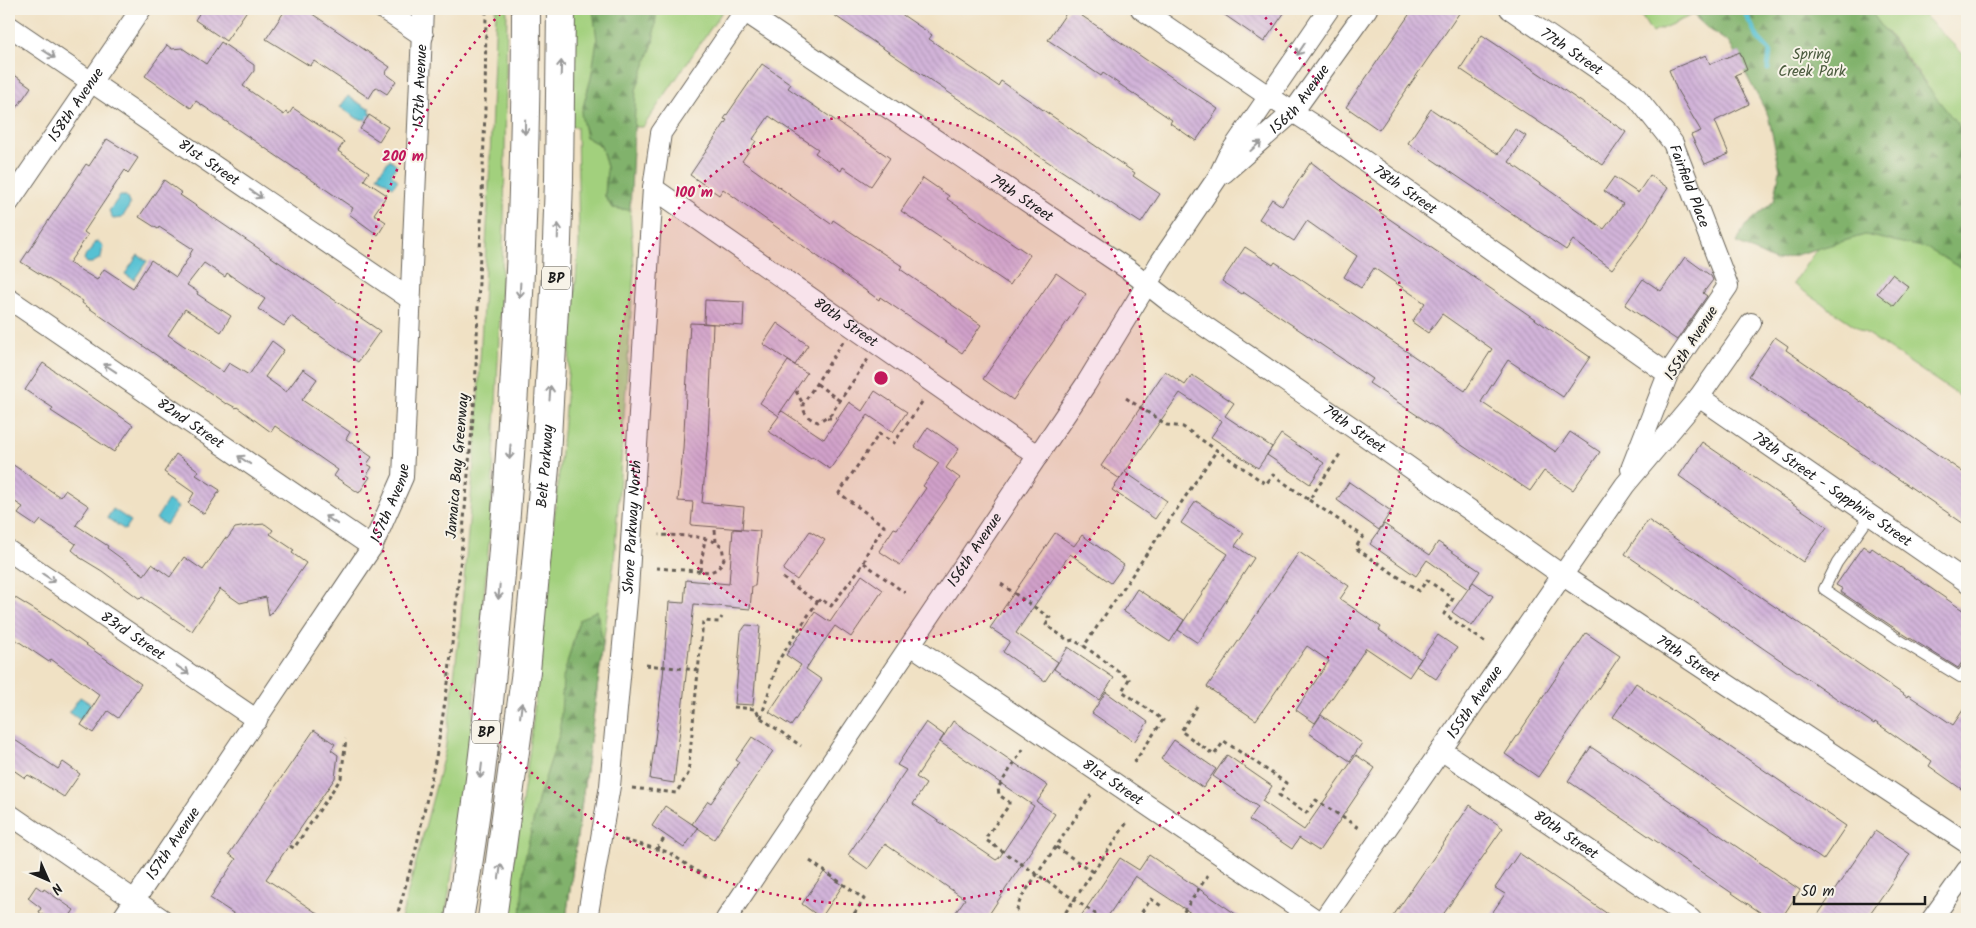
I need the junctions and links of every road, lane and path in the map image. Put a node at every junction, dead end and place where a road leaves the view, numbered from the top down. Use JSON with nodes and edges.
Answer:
{"nodes":[{"id":1,"x":141,"y":9,"type":"edge"},
{"id":2,"x":383,"y":9,"type":"edge"},
{"id":3,"x":423,"y":9,"type":"edge"},
{"id":4,"x":486,"y":9,"type":"edge"},
{"id":5,"x":526,"y":9,"type":"edge"},
{"id":6,"x":561,"y":9,"type":"edge"},
{"id":7,"x":1141,"y":9,"type":"edge"},
{"id":8,"x":1329,"y":9,"type":"edge"},
{"id":9,"x":1368,"y":9,"type":"edge"},
{"id":10,"x":1510,"y":9,"type":"edge"},
{"id":11,"x":745,"y":10,"type":"edge"},
{"id":12,"x":9,"y":26,"type":"edge"},
{"id":13,"x":423,"y":36,"type":"junction"},
{"id":14,"x":90,"y":82,"type":"junction"},
{"id":15,"x":1634,"y":94,"type":"joint"},
{"id":16,"x":1268,"y":96,"type":"junction"},
{"id":17,"x":1294,"y":112,"type":"junction"},
{"id":18,"x":1218,"y":176,"type":"junction"},
{"id":19,"x":653,"y":188,"type":"junction"},
{"id":20,"x":9,"y":202,"type":"edge"},
{"id":21,"x":1148,"y":285,"type":"junction"},
{"id":22,"x":1728,"y":286,"type":"joint"},
{"id":23,"x":9,"y":299,"type":"edge"},
{"id":24,"x":410,"y":299,"type":"junction"},
{"id":25,"x":1751,"y":323,"type":"dead end"},
{"id":26,"x":852,"y":327,"type":"junction"},
{"id":27,"x":878,"y":344,"type":"junction"},
{"id":28,"x":1668,"y":374,"type":"junction"},
{"id":29,"x":817,"y":384,"type":"junction"},
{"id":30,"x":796,"y":392,"type":"dead end"},
{"id":31,"x":1699,"y":397,"type":"junction"},
{"id":32,"x":1126,"y":398,"type":"dead end"},
{"id":33,"x":840,"y":401,"type":"junction"},
{"id":34,"x":922,"y":402,"type":"dead end"},
{"id":35,"x":803,"y":404,"type":"junction"},
{"id":36,"x":826,"y":418,"type":"junction"},
{"id":37,"x":836,"y":418,"type":"dead end"},
{"id":38,"x":806,"y":419,"type":"dead end"},
{"id":39,"x":811,"y":420,"type":"junction"},
{"id":40,"x":1217,"y":450,"type":"junction"},
{"id":41,"x":1340,"y":454,"type":"dead end"},
{"id":42,"x":1038,"y":456,"type":"junction"},
{"id":43,"x":1625,"y":485,"type":"junction"},
{"id":44,"x":1309,"y":500,"type":"junction"},
{"id":45,"x":1870,"y":515,"type":"junction"},
{"id":46,"x":715,"y":530,"type":"dead end"},
{"id":47,"x":659,"y":535,"type":"dead end"},
{"id":48,"x":705,"y":539,"type":"junction"},
{"id":49,"x":716,"y":542,"type":"junction"},
{"id":50,"x":372,"y":547,"type":"junction"},
{"id":51,"x":9,"y":550,"type":"edge"},
{"id":52,"x":728,"y":551,"type":"dead end"},
{"id":53,"x":723,"y":556,"type":"junction"},
{"id":54,"x":864,"y":563,"type":"junction"},
{"id":55,"x":656,"y":568,"type":"dead end"},
{"id":56,"x":714,"y":570,"type":"junction"},
{"id":57,"x":700,"y":571,"type":"junction"},
{"id":58,"x":1562,"y":575,"type":"junction"},
{"id":59,"x":780,"y":576,"type":"dead end"},
{"id":60,"x":712,"y":577,"type":"dead end"},
{"id":61,"x":1967,"y":582,"type":"edge"},
{"id":62,"x":1001,"y":584,"type":"dead end"},
{"id":63,"x":905,"y":592,"type":"dead end"},
{"id":64,"x":817,"y":602,"type":"junction"},
{"id":65,"x":722,"y":617,"type":"dead end"},
{"id":66,"x":1485,"y":642,"type":"dead end"},
{"id":67,"x":911,"y":645,"type":"junction"},
{"id":68,"x":1084,"y":646,"type":"junction"},
{"id":69,"x":646,"y":665,"type":"dead end"},
{"id":70,"x":1967,"y":668,"type":"edge"},
{"id":71,"x":698,"y":670,"type":"junction"},
{"id":72,"x":1197,"y":706,"type":"dead end"},
{"id":73,"x":734,"y":707,"type":"dead end"},
{"id":74,"x":761,"y":718,"type":"junction"},
{"id":75,"x":257,"y":720,"type":"junction"},
{"id":76,"x":346,"y":739,"type":"dead end"},
{"id":77,"x":802,"y":746,"type":"dead end"},
{"id":78,"x":1023,"y":749,"type":"dead end"},
{"id":79,"x":1441,"y":750,"type":"junction"},
{"id":80,"x":1134,"y":763,"type":"dead end"},
{"id":81,"x":632,"y":788,"type":"dead end"},
{"id":82,"x":1091,"y":795,"type":"dead end"},
{"id":83,"x":9,"y":814,"type":"edge"},
{"id":84,"x":1128,"y":821,"type":"dead end"},
{"id":85,"x":1359,"y":828,"type":"dead end"},
{"id":86,"x":665,"y":837,"type":"dead end"},
{"id":87,"x":624,"y":840,"type":"dead end"},
{"id":88,"x":1967,"y":843,"type":"edge"},
{"id":89,"x":290,"y":846,"type":"dead end"},
{"id":90,"x":1056,"y":847,"type":"junction"},
{"id":91,"x":657,"y":849,"type":"junction"},
{"id":92,"x":810,"y":862,"type":"dead end"},
{"id":93,"x":1967,"y":870,"type":"edge"},
{"id":94,"x":1093,"y":872,"type":"junction"},
{"id":95,"x":1037,"y":875,"type":"junction"},
{"id":96,"x":1208,"y":875,"type":"dead end"},
{"id":97,"x":710,"y":880,"type":"dead end"},
{"id":98,"x":1074,"y":899,"type":"junction"},
{"id":99,"x":135,"y":901,"type":"junction"},
{"id":100,"x":1163,"y":907,"type":"dead end"},
{"id":101,"x":122,"y":919,"type":"edge"},
{"id":102,"x":162,"y":919,"type":"edge"},
{"id":103,"x":396,"y":919,"type":"edge"},
{"id":104,"x":460,"y":919,"type":"edge"},
{"id":105,"x":492,"y":919,"type":"edge"},
{"id":106,"x":587,"y":919,"type":"edge"},
{"id":107,"x":726,"y":919,"type":"edge"},
{"id":108,"x":861,"y":919,"type":"edge"},
{"id":109,"x":1020,"y":919,"type":"edge"},
{"id":110,"x":1061,"y":919,"type":"edge"},
{"id":111,"x":1103,"y":919,"type":"edge"},
{"id":112,"x":1137,"y":919,"type":"edge"},
{"id":113,"x":1181,"y":919,"type":"edge"},
{"id":114,"x":1315,"y":919,"type":"edge"},
{"id":115,"x":1324,"y":919,"type":"edge"},
{"id":116,"x":1691,"y":919,"type":"edge"},
{"id":117,"x":1932,"y":919,"type":"edge"}],
"edges":[{"from":1,"to":14,"type":"street","name":"158th Avenue"},
{"from":2,"to":13,"type":"street"},
{"from":3,"to":13,"type":"street","name":"157th Avenue"},
{"from":4,"to":103,"type":"path","name":"Jamaica Bay Greenway"},
{"from":5,"to":104,"type":"highway","number":"BP","one_way":true},
{"from":105,"to":6,"type":"highway","name":"Belt Parkway","number":"BP","one_way":true},
{"from":7,"to":16,"type":"street","name":"78th Street"},
{"from":8,"to":16,"type":"street","name":"156th Avenue","one_way":true},
{"from":9,"to":17,"type":"street","name":"156th Avenue"},
{"from":10,"to":15,"type":"street","name":"77th Street"},
{"from":11,"to":19,"type":"street","name":"Shore Parkway North"},
{"from":11,"to":21,"type":"street","name":"79th Street"},
{"from":12,"to":14,"type":"street","name":"81st Street","one_way":true},
{"from":13,"to":24,"type":"street","name":"157th Avenue"},
{"from":14,"to":20,"type":"street","name":"158th Avenue"},
{"from":14,"to":24,"type":"street","name":"81st Street","one_way":true},
{"from":15,"to":22,"type":"street","name":"Fairfield Place"},
{"from":16,"to":17,"type":"street","name":"78th Street"},
{"from":16,"to":18,"type":"street","name":"156th Avenue"},
{"from":18,"to":17,"type":"street","name":"156th Avenue","one_way":true},
{"from":17,"to":28,"type":"street","name":"78th Street"},
{"from":18,"to":21,"type":"street","name":"156th Avenue"},
{"from":19,"to":26,"type":"street","name":"80th Street"},
{"from":19,"to":106,"type":"street","name":"Shore Parkway North"},
{"from":21,"to":42,"type":"street","name":"156th Avenue"},
{"from":21,"to":58,"type":"street","name":"79th Street"},
{"from":22,"to":28,"type":"street","name":"155th Avenue"},
{"from":50,"to":23,"type":"street","name":"82nd Street","one_way":true},
{"from":24,"to":50,"type":"street","name":"157th Avenue"},
{"from":25,"to":31,"type":"street","name":"155th Avenue"},
{"from":26,"to":27,"type":"street","name":"80th Street"},
{"from":26,"to":29,"type":"path"},
{"from":27,"to":33,"type":"path"},
{"from":27,"to":42,"type":"street","name":"80th Street"},
{"from":28,"to":43,"type":"street","name":"155th Avenue"},
{"from":29,"to":33,"type":"path"},
{"from":29,"to":35,"type":"path"},
{"from":30,"to":35,"type":"path"},
{"from":31,"to":43,"type":"street","name":"155th Avenue"},
{"from":31,"to":45,"type":"street","name":"78th Street - Sapphire Street"},
{"from":32,"to":40,"type":"path"},
{"from":33,"to":36,"type":"path"},
{"from":34,"to":54,"type":"path"},
{"from":35,"to":39,"type":"path"},
{"from":36,"to":37,"type":"path"},
{"from":36,"to":39,"type":"path"},
{"from":38,"to":39,"type":"path"},
{"from":40,"to":44,"type":"path"},
{"from":40,"to":68,"type":"path"},
{"from":41,"to":44,"type":"path"},
{"from":42,"to":67,"type":"street","name":"156th Avenue"},
{"from":43,"to":58,"type":"street","name":"155th Avenue"},
{"from":44,"to":66,"type":"path"},
{"from":45,"to":61,"type":"street","name":"78th Street - Sapphire Street"},
{"from":45,"to":70,"type":"lane"},
{"from":46,"to":49,"type":"path"},
{"from":47,"to":48,"type":"path"},
{"from":48,"to":49,"type":"path"},
{"from":48,"to":57,"type":"path"},
{"from":49,"to":53,"type":"path"},
{"from":50,"to":75,"type":"street","name":"157th Avenue"},
{"from":51,"to":75,"type":"street","name":"83rd Street","one_way":true},
{"from":52,"to":53,"type":"path"},
{"from":53,"to":56,"type":"path"},
{"from":54,"to":63,"type":"path"},
{"from":54,"to":64,"type":"path"},
{"from":55,"to":57,"type":"path"},
{"from":56,"to":57,"type":"path"},
{"from":56,"to":60,"type":"path"},
{"from":58,"to":79,"type":"street","name":"155th Avenue"},
{"from":58,"to":88,"type":"street","name":"79th Street"},
{"from":59,"to":64,"type":"path"},
{"from":62,"to":68,"type":"path"},
{"from":64,"to":74,"type":"path"},
{"from":65,"to":71,"type":"path"},
{"from":67,"to":107,"type":"street","name":"156th Avenue"},
{"from":67,"to":114,"type":"street","name":"81st Street"},
{"from":68,"to":80,"type":"path"},
{"from":69,"to":71,"type":"path"},
{"from":71,"to":81,"type":"path"},
{"from":72,"to":85,"type":"path"},
{"from":73,"to":74,"type":"path"},
{"from":74,"to":77,"type":"path"},
{"from":75,"to":99,"type":"street","name":"157th Avenue"},
{"from":76,"to":89,"type":"path"},
{"from":78,"to":95,"type":"path"},
{"from":79,"to":115,"type":"street","name":"155th Avenue"},
{"from":79,"to":116,"type":"street","name":"80th Street"},
{"from":82,"to":90,"type":"path"},
{"from":83,"to":99,"type":"street"},
{"from":84,"to":94,"type":"path"},
{"from":86,"to":91,"type":"path"},
{"from":87,"to":91,"type":"path"},
{"from":90,"to":94,"type":"path"},
{"from":90,"to":95,"type":"path"},
{"from":91,"to":97,"type":"path"},
{"from":92,"to":108,"type":"path"},
{"from":93,"to":117,"type":"street"},
{"from":94,"to":98,"type":"path"},
{"from":95,"to":98,"type":"path"},
{"from":95,"to":109,"type":"path"},
{"from":96,"to":113,"type":"path"},
{"from":98,"to":110,"type":"path"},
{"from":98,"to":111,"type":"path"},
{"from":99,"to":101,"type":"street","name":"157th Avenue"},
{"from":99,"to":102,"type":"street"},
{"from":100,"to":112,"type":"path"}]}
